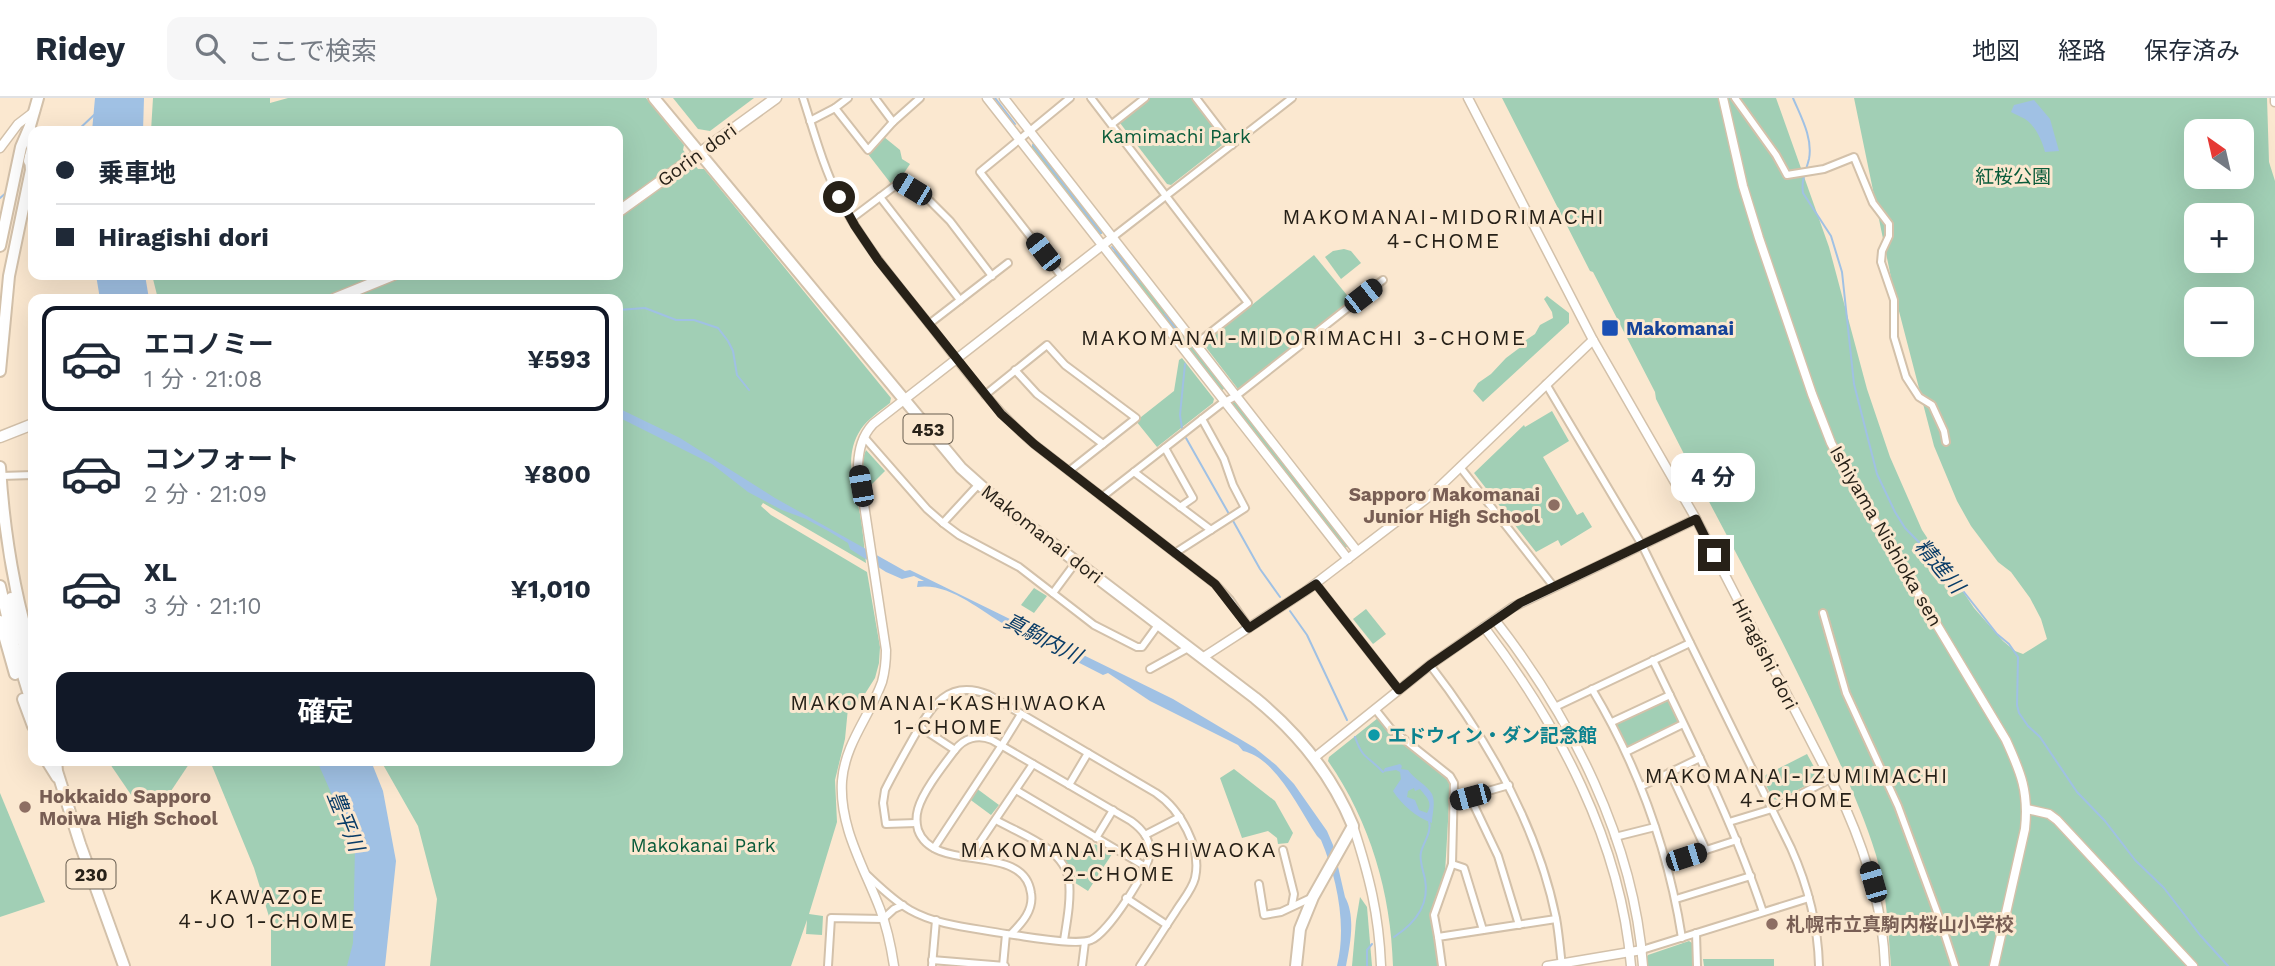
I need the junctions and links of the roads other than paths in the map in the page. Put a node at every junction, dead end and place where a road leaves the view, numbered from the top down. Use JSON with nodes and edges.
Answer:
{"nodes":[{"id":1,"x":38,"y":98,"type":"edge"},
{"id":2,"x":654,"y":98,"type":"edge"},
{"id":3,"x":776,"y":98,"type":"edge"},
{"id":4,"x":803,"y":98,"type":"edge"},
{"id":5,"x":848,"y":98,"type":"edge"},
{"id":6,"x":876,"y":98,"type":"edge"},
{"id":7,"x":920,"y":98,"type":"edge"},
{"id":8,"x":987,"y":98,"type":"edge"},
{"id":9,"x":1004,"y":98,"type":"edge"},
{"id":10,"x":1070,"y":98,"type":"edge"},
{"id":11,"x":1091,"y":98,"type":"edge"},
{"id":12,"x":1145,"y":98,"type":"edge"},
{"id":13,"x":1196,"y":98,"type":"edge"},
{"id":14,"x":1292,"y":98,"type":"edge"},
{"id":15,"x":1468,"y":98,"type":"edge"},
{"id":16,"x":1723,"y":98,"type":"edge"},
{"id":17,"x":1735,"y":98,"type":"edge"},
{"id":18,"x":835,"y":108,"type":"junction"},
{"id":19,"x":34,"y":111,"type":"junction"},
{"id":20,"x":810,"y":121,"type":"junction"},
{"id":21,"x":893,"y":122,"type":"junction"},
{"id":22,"x":1112,"y":124,"type":"junction"},
{"id":23,"x":30,"y":126,"type":"edge"},
{"id":24,"x":1029,"y":130,"type":"junction"},
{"id":25,"x":1020,"y":140,"type":"junction"},
{"id":26,"x":1232,"y":145,"type":"junction"},
{"id":27,"x":0,"y":148,"type":"edge"},
{"id":28,"x":28,"y":148,"type":"edge"},
{"id":29,"x":699,"y":153,"type":"junction"},
{"id":30,"x":27,"y":159,"type":"junction"},
{"id":31,"x":13,"y":177,"type":"junction"},
{"id":32,"x":1166,"y":196,"type":"junction"},
{"id":33,"x":880,"y":197,"type":"junction"},
{"id":34,"x":623,"y":208,"type":"edge"},
{"id":35,"x":0,"y":212,"type":"edge"},
{"id":36,"x":851,"y":219,"type":"junction"},
{"id":37,"x":1113,"y":237,"type":"junction"},
{"id":38,"x":0,"y":246,"type":"edge"},
{"id":39,"x":1102,"y":246,"type":"junction"},
{"id":40,"x":1008,"y":263,"type":"dead end"},
{"id":41,"x":992,"y":275,"type":"junction"},
{"id":42,"x":1062,"y":277,"type":"junction"},
{"id":43,"x":381,"y":280,"type":"edge"},
{"id":44,"x":1383,"y":280,"type":"dead end"},
{"id":45,"x":0,"y":293,"type":"edge"},
{"id":46,"x":346,"y":294,"type":"edge"},
{"id":47,"x":960,"y":300,"type":"junction"},
{"id":48,"x":929,"y":324,"type":"junction"},
{"id":49,"x":1593,"y":340,"type":"junction"},
{"id":50,"x":1196,"y":344,"type":"junction"},
{"id":51,"x":956,"y":360,"type":"junction"},
{"id":52,"x":0,"y":370,"type":"edge"},
{"id":53,"x":1015,"y":370,"type":"junction"},
{"id":54,"x":1546,"y":384,"type":"junction"},
{"id":55,"x":985,"y":395,"type":"junction"},
{"id":56,"x":1236,"y":396,"type":"junction"},
{"id":57,"x":904,"y":400,"type":"junction"},
{"id":58,"x":1224,"y":402,"type":"junction"},
{"id":59,"x":1202,"y":419,"type":"junction"},
{"id":60,"x":28,"y":426,"type":"edge"},
{"id":61,"x":0,"y":437,"type":"edge"},
{"id":62,"x":864,"y":437,"type":"junction"},
{"id":63,"x":1946,"y":442,"type":"dead end"},
{"id":64,"x":1103,"y":444,"type":"junction"},
{"id":65,"x":1165,"y":447,"type":"junction"},
{"id":66,"x":0,"y":467,"type":"edge"},
{"id":67,"x":1460,"y":467,"type":"junction"},
{"id":68,"x":1069,"y":471,"type":"junction"},
{"id":69,"x":1134,"y":472,"type":"junction"},
{"id":70,"x":28,"y":475,"type":"edge"},
{"id":71,"x":1,"y":476,"type":"edge"},
{"id":72,"x":978,"y":485,"type":"junction"},
{"id":73,"x":1102,"y":497,"type":"junction"},
{"id":74,"x":1180,"y":507,"type":"junction"},
{"id":75,"x":1696,"y":519,"type":"junction"},
{"id":76,"x":943,"y":523,"type":"junction"},
{"id":77,"x":1211,"y":530,"type":"junction"},
{"id":78,"x":0,"y":537,"type":"edge"},
{"id":79,"x":1642,"y":545,"type":"junction"},
{"id":80,"x":1357,"y":551,"type":"junction"},
{"id":81,"x":1175,"y":553,"type":"junction"},
{"id":82,"x":1348,"y":559,"type":"junction"},
{"id":83,"x":1076,"y":562,"type":"junction"},
{"id":84,"x":1316,"y":584,"type":"junction"},
{"id":85,"x":0,"y":586,"type":"edge"},
{"id":86,"x":1554,"y":587,"type":"junction"},
{"id":87,"x":1053,"y":593,"type":"junction"},
{"id":88,"x":1823,"y":612,"type":"dead end"},
{"id":89,"x":1494,"y":620,"type":"junction"},
{"id":90,"x":0,"y":621,"type":"edge"},
{"id":91,"x":1158,"y":625,"type":"junction"},
{"id":92,"x":1484,"y":627,"type":"junction"},
{"id":93,"x":1249,"y":628,"type":"junction"},
{"id":94,"x":28,"y":635,"type":"edge"},
{"id":95,"x":1690,"y":643,"type":"junction"},
{"id":96,"x":1188,"y":648,"type":"junction"},
{"id":97,"x":5,"y":657,"type":"edge"},
{"id":98,"x":1202,"y":658,"type":"junction"},
{"id":99,"x":1653,"y":660,"type":"junction"},
{"id":100,"x":28,"y":662,"type":"edge"},
{"id":101,"x":1430,"y":665,"type":"junction"},
{"id":102,"x":1150,"y":669,"type":"dead end"},
{"id":103,"x":1592,"y":689,"type":"junction"},
{"id":104,"x":1399,"y":690,"type":"junction"},
{"id":105,"x":28,"y":692,"type":"edge"},
{"id":106,"x":1670,"y":695,"type":"junction"},
{"id":107,"x":1555,"y":707,"type":"junction"},
{"id":108,"x":1375,"y":709,"type":"junction"},
{"id":109,"x":28,"y":714,"type":"edge"},
{"id":110,"x":1021,"y":714,"type":"junction"},
{"id":111,"x":1612,"y":722,"type":"junction"},
{"id":112,"x":1683,"y":724,"type":"junction"},
{"id":113,"x":920,"y":727,"type":"junction"},
{"id":114,"x":1002,"y":745,"type":"junction"},
{"id":115,"x":955,"y":750,"type":"junction"},
{"id":116,"x":1626,"y":752,"type":"junction"},
{"id":117,"x":1088,"y":753,"type":"junction"},
{"id":118,"x":1314,"y":758,"type":"junction"},
{"id":119,"x":1700,"y":758,"type":"junction"},
{"id":120,"x":1033,"y":764,"type":"junction"},
{"id":121,"x":55,"y":766,"type":"edge"},
{"id":122,"x":1670,"y":772,"type":"junction"},
{"id":123,"x":1830,"y":779,"type":"junction"},
{"id":124,"x":1069,"y":785,"type":"junction"},
{"id":125,"x":1509,"y":786,"type":"junction"},
{"id":126,"x":1642,"y":786,"type":"junction"},
{"id":127,"x":1016,"y":790,"type":"junction"},
{"id":128,"x":1470,"y":797,"type":"junction"},
{"id":129,"x":1453,"y":801,"type":"junction"},
{"id":130,"x":1772,"y":808,"type":"junction"},
{"id":131,"x":2027,"y":809,"type":"junction"},
{"id":132,"x":1113,"y":810,"type":"junction"},
{"id":133,"x":1180,"y":817,"type":"junction"},
{"id":134,"x":996,"y":820,"type":"junction"},
{"id":135,"x":1730,"y":822,"type":"junction"},
{"id":136,"x":916,"y":823,"type":"junction"},
{"id":137,"x":1353,"y":826,"type":"junction"},
{"id":138,"x":1656,"y":827,"type":"junction"},
{"id":139,"x":1145,"y":835,"type":"junction"},
{"id":140,"x":1615,"y":837,"type":"junction"},
{"id":141,"x":1097,"y":838,"type":"junction"},
{"id":142,"x":1737,"y":840,"type":"junction"},
{"id":143,"x":934,"y":848,"type":"junction"},
{"id":144,"x":1283,"y":850,"type":"dead end"},
{"id":145,"x":1706,"y":850,"type":"junction"},
{"id":146,"x":970,"y":858,"type":"junction"},
{"id":147,"x":1667,"y":863,"type":"junction"},
{"id":148,"x":1452,"y":864,"type":"junction"},
{"id":149,"x":1146,"y":867,"type":"junction"},
{"id":150,"x":865,"y":874,"type":"junction"},
{"id":151,"x":1751,"y":876,"type":"junction"},
{"id":152,"x":1259,"y":884,"type":"dead end"},
{"id":153,"x":1316,"y":892,"type":"junction"},
{"id":154,"x":1126,"y":898,"type":"junction"},
{"id":155,"x":1809,"y":898,"type":"junction"},
{"id":156,"x":1676,"y":899,"type":"junction"},
{"id":157,"x":903,"y":905,"type":"junction"},
{"id":158,"x":1292,"y":905,"type":"junction"},
{"id":159,"x":1763,"y":912,"type":"junction"},
{"id":160,"x":883,"y":919,"type":"junction"},
{"id":161,"x":1556,"y":919,"type":"junction"},
{"id":162,"x":936,"y":920,"type":"junction"},
{"id":163,"x":1167,"y":925,"type":"junction"},
{"id":164,"x":1519,"y":925,"type":"junction"},
{"id":165,"x":1483,"y":930,"type":"junction"},
{"id":166,"x":1696,"y":933,"type":"junction"},
{"id":167,"x":1009,"y":934,"type":"junction"},
{"id":168,"x":1438,"y":937,"type":"junction"},
{"id":169,"x":1682,"y":938,"type":"junction"},
{"id":170,"x":1064,"y":940,"type":"junction"},
{"id":171,"x":1085,"y":942,"type":"junction"},
{"id":172,"x":1642,"y":950,"type":"junction"},
{"id":173,"x":1630,"y":953,"type":"junction"},
{"id":174,"x":932,"y":963,"type":"edge"},
{"id":175,"x":968,"y":964,"type":"edge"},
{"id":176,"x":1562,"y":965,"type":"edge"},
{"id":177,"x":124,"y":966,"type":"edge"},
{"id":178,"x":828,"y":966,"type":"edge"},
{"id":179,"x":894,"y":966,"type":"edge"},
{"id":180,"x":1004,"y":966,"type":"edge"},
{"id":181,"x":1082,"y":966,"type":"edge"},
{"id":182,"x":1140,"y":966,"type":"edge"},
{"id":183,"x":1296,"y":966,"type":"edge"},
{"id":184,"x":1381,"y":966,"type":"edge"},
{"id":185,"x":1442,"y":966,"type":"edge"},
{"id":186,"x":1547,"y":966,"type":"edge"},
{"id":187,"x":1631,"y":966,"type":"edge"},
{"id":188,"x":1643,"y":966,"type":"edge"},
{"id":189,"x":1697,"y":966,"type":"edge"},
{"id":190,"x":1819,"y":966,"type":"edge"},
{"id":191,"x":1885,"y":966,"type":"edge"},
{"id":192,"x":1955,"y":966,"type":"edge"},
{"id":193,"x":1994,"y":966,"type":"edge"},
{"id":194,"x":2193,"y":966,"type":"edge"}],
"edges":[{"from":1,"to":19,"type":"highway"},
{"from":2,"to":29,"type":"highway","name":"Makomanai dori","number":"453"},
{"from":3,"to":29,"type":"main road","name":"Gorin dori"},
{"from":4,"to":20,"type":"street"},
{"from":5,"to":18,"type":"street"},
{"from":6,"to":21,"type":"street"},
{"from":7,"to":21,"type":"street"},
{"from":8,"to":25,"type":"street"},
{"from":9,"to":24,"type":"street"},
{"from":10,"to":24,"type":"street"},
{"from":11,"to":22,"type":"street"},
{"from":12,"to":22,"type":"street"},
{"from":13,"to":26,"type":"street"},
{"from":14,"to":26,"type":"street"},
{"from":15,"to":49,"type":"street","name":"Hiragishi dori"},
{"from":16,"to":131,"type":"street","name":"Ishiyama Nishioka sen"},
{"from":17,"to":63,"type":"street"},
{"from":18,"to":20,"type":"street"},
{"from":18,"to":21,"type":"street"},
{"from":19,"to":23,"type":"highway"},
{"from":19,"to":27,"type":"street"},
{"from":20,"to":36,"type":"street"},
{"from":22,"to":32,"type":"street"},
{"from":24,"to":25,"type":"street"},
{"from":24,"to":37,"type":"street"},
{"from":25,"to":39,"type":"street"},
{"from":25,"to":42,"type":"street"},
{"from":26,"to":32,"type":"street"},
{"from":28,"to":30,"type":"highway"},
{"from":29,"to":34,"type":"main road","name":"Gorin dori"},
{"from":29,"to":57,"type":"highway","name":"Makomanai dori","number":"453"},
{"from":30,"to":31,"type":"highway"},
{"from":30,"to":45,"type":"highway"},
{"from":30,"to":52,"type":"highway"},
{"from":31,"to":35,"type":"highway"},
{"from":31,"to":38,"type":"highway"},
{"from":32,"to":37,"type":"street"},
{"from":32,"to":50,"type":"street"},
{"from":33,"to":36,"type":"street"},
{"from":33,"to":41,"type":"street"},
{"from":33,"to":47,"type":"street"},
{"from":36,"to":48,"type":"street"},
{"from":37,"to":39,"type":"street"},
{"from":37,"to":50,"type":"street"},
{"from":39,"to":42,"type":"street"},
{"from":39,"to":58,"type":"street"},
{"from":40,"to":41,"type":"street"},
{"from":41,"to":47,"type":"street"},
{"from":42,"to":51,"type":"street"},
{"from":43,"to":46,"type":"main road"},
{"from":44,"to":56,"type":"street"},
{"from":47,"to":48,"type":"street"},
{"from":48,"to":51,"type":"street"},
{"from":49,"to":54,"type":"street"},
{"from":49,"to":75,"type":"street","name":"Hiragishi dori"},
{"from":50,"to":56,"type":"street"},
{"from":51,"to":55,"type":"street"},
{"from":51,"to":57,"type":"street"},
{"from":53,"to":55,"type":"street"},
{"from":53,"to":64,"type":"street"},
{"from":53,"to":64,"type":"street"},
{"from":54,"to":67,"type":"street"},
{"from":54,"to":79,"type":"street"},
{"from":55,"to":68,"type":"street"},
{"from":56,"to":58,"type":"street"},
{"from":56,"to":80,"type":"street"},
{"from":57,"to":62,"type":"street"},
{"from":57,"to":72,"type":"highway","name":"Makomanai dori","number":"453"},
{"from":58,"to":59,"type":"street"},
{"from":58,"to":82,"type":"street"},
{"from":59,"to":65,"type":"street"},
{"from":59,"to":77,"type":"street"},
{"from":60,"to":61,"type":"main road"},
{"from":62,"to":76,"type":"street"},
{"from":62,"to":150,"type":"street"},
{"from":64,"to":68,"type":"street"},
{"from":65,"to":69,"type":"street"},
{"from":65,"to":74,"type":"street"},
{"from":66,"to":71,"type":"highway"},
{"from":67,"to":80,"type":"street"},
{"from":67,"to":86,"type":"street"},
{"from":68,"to":73,"type":"street"},
{"from":69,"to":73,"type":"street"},
{"from":69,"to":74,"type":"street"},
{"from":70,"to":71,"type":"street"},
{"from":71,"to":94,"type":"highway"},
{"from":72,"to":76,"type":"street"},
{"from":72,"to":83,"type":"highway","name":"Makomanai dori","number":"453"},
{"from":73,"to":81,"type":"street"},
{"from":74,"to":77,"type":"street"},
{"from":75,"to":79,"type":"street"},
{"from":75,"to":123,"type":"street","name":"Hiragishi dori"},
{"from":76,"to":87,"type":"street"},
{"from":77,"to":81,"type":"street"},
{"from":78,"to":100,"type":"highway"},
{"from":79,"to":86,"type":"street"},
{"from":79,"to":95,"type":"street"},
{"from":80,"to":82,"type":"street"},
{"from":81,"to":93,"type":"street"},
{"from":82,"to":84,"type":"street"},
{"from":83,"to":87,"type":"street"},
{"from":83,"to":91,"type":"highway","name":"Makomanai dori","number":"453"},
{"from":84,"to":93,"type":"street"},
{"from":84,"to":104,"type":"street"},
{"from":85,"to":105,"type":"highway"},
{"from":86,"to":89,"type":"street"},
{"from":87,"to":91,"type":"street"},
{"from":88,"to":192,"type":"street"},
{"from":89,"to":92,"type":"street"},
{"from":89,"to":107,"type":"street"},
{"from":90,"to":97,"type":"highway"},
{"from":91,"to":96,"type":"highway","name":"Makomanai dori","number":"453"},
{"from":92,"to":101,"type":"street"},
{"from":92,"to":173,"type":"street"},
{"from":93,"to":98,"type":"street"},
{"from":95,"to":99,"type":"street"},
{"from":95,"to":130,"type":"street"},
{"from":96,"to":98,"type":"highway","name":"Makomanai dori","number":"453"},
{"from":96,"to":102,"type":"street"},
{"from":97,"to":109,"type":"highway"},
{"from":98,"to":118,"type":"highway","name":"Makomanai dori","number":"453"},
{"from":99,"to":103,"type":"street"},
{"from":99,"to":106,"type":"street"},
{"from":101,"to":104,"type":"street"},
{"from":101,"to":125,"type":"street"},
{"from":103,"to":107,"type":"street"},
{"from":103,"to":111,"type":"street"},
{"from":104,"to":108,"type":"street"},
{"from":106,"to":111,"type":"street"},
{"from":106,"to":112,"type":"street"},
{"from":107,"to":140,"type":"street"},
{"from":108,"to":118,"type":"street"},
{"from":108,"to":129,"type":"street"},
{"from":110,"to":113,"type":"street"},
{"from":110,"to":114,"type":"street"},
{"from":110,"to":117,"type":"street"},
{"from":111,"to":116,"type":"street"},
{"from":112,"to":116,"type":"street"},
{"from":112,"to":119,"type":"street"},
{"from":113,"to":115,"type":"street"},
{"from":113,"to":136,"type":"street"},
{"from":114,"to":115,"type":"street"},
{"from":114,"to":120,"type":"street"},
{"from":114,"to":143,"type":"street"},
{"from":115,"to":136,"type":"street"},
{"from":116,"to":126,"type":"street"},
{"from":117,"to":124,"type":"street"},
{"from":117,"to":133,"type":"street"},
{"from":118,"to":137,"type":"highway","name":"Makomanai dori","number":"453"},
{"from":119,"to":122,"type":"street"},
{"from":119,"to":135,"type":"street"},
{"from":120,"to":124,"type":"street"},
{"from":120,"to":127,"type":"street"},
{"from":121,"to":177,"type":"highway","number":"230"},
{"from":122,"to":126,"type":"street"},
{"from":122,"to":145,"type":"street"},
{"from":123,"to":130,"type":"street"},
{"from":123,"to":191,"type":"street","name":"Hiragishi dori"},
{"from":124,"to":132,"type":"street"},
{"from":125,"to":128,"type":"street"},
{"from":125,"to":161,"type":"street"},
{"from":126,"to":138,"type":"street"},
{"from":127,"to":134,"type":"street"},
{"from":127,"to":141,"type":"street"},
{"from":128,"to":129,"type":"street"},
{"from":128,"to":164,"type":"street"},
{"from":129,"to":148,"type":"street"},
{"from":130,"to":135,"type":"street"},
{"from":130,"to":155,"type":"street"},
{"from":131,"to":193,"type":"street","name":"Ishiyama Nishioka sen"},
{"from":131,"to":194,"type":"street"},
{"from":132,"to":139,"type":"street"},
{"from":132,"to":141,"type":"street"},
{"from":133,"to":139,"type":"street"},
{"from":133,"to":163,"type":"street"},
{"from":134,"to":146,"type":"street"},
{"from":134,"to":170,"type":"street"},
{"from":135,"to":142,"type":"street"},
{"from":136,"to":143,"type":"street"},
{"from":137,"to":153,"type":"highway"},
{"from":137,"to":184,"type":"street"},
{"from":138,"to":140,"type":"street"},
{"from":138,"to":147,"type":"street"},
{"from":139,"to":149,"type":"street"},
{"from":140,"to":172,"type":"street"},
{"from":141,"to":149,"type":"street"},
{"from":142,"to":145,"type":"street"},
{"from":142,"to":151,"type":"street"},
{"from":143,"to":146,"type":"street"},
{"from":144,"to":158,"type":"street"},
{"from":145,"to":147,"type":"street"},
{"from":146,"to":167,"type":"street"},
{"from":147,"to":156,"type":"street"},
{"from":148,"to":165,"type":"street"},
{"from":148,"to":168,"type":"street"},
{"from":149,"to":154,"type":"street"},
{"from":150,"to":157,"type":"street"},
{"from":150,"to":160,"type":"street"},
{"from":151,"to":156,"type":"street"},
{"from":151,"to":159,"type":"street"},
{"from":152,"to":158,"type":"street"},
{"from":153,"to":158,"type":"street"},
{"from":153,"to":183,"type":"highway"},
{"from":154,"to":163,"type":"street"},
{"from":154,"to":171,"type":"street"},
{"from":155,"to":159,"type":"street"},
{"from":155,"to":190,"type":"street"},
{"from":156,"to":169,"type":"street"},
{"from":157,"to":160,"type":"street"},
{"from":157,"to":162,"type":"street"},
{"from":159,"to":166,"type":"street"},
{"from":160,"to":178,"type":"street"},
{"from":160,"to":179,"type":"street"},
{"from":161,"to":164,"type":"street"},
{"from":161,"to":176,"type":"street"},
{"from":162,"to":167,"type":"street"},
{"from":162,"to":174,"type":"street"},
{"from":163,"to":182,"type":"street"},
{"from":164,"to":165,"type":"street"},
{"from":165,"to":168,"type":"street"},
{"from":166,"to":169,"type":"street"},
{"from":166,"to":189,"type":"street"},
{"from":167,"to":170,"type":"street"},
{"from":167,"to":180,"type":"street"},
{"from":168,"to":185,"type":"street"},
{"from":169,"to":172,"type":"street"},
{"from":170,"to":171,"type":"street"},
{"from":171,"to":181,"type":"street"},
{"from":172,"to":173,"type":"street"},
{"from":172,"to":188,"type":"street"},
{"from":173,"to":176,"type":"street"},
{"from":173,"to":187,"type":"street"},
{"from":174,"to":175,"type":"street"},
{"from":175,"to":180,"type":"street"},
{"from":176,"to":186,"type":"street"}]}
